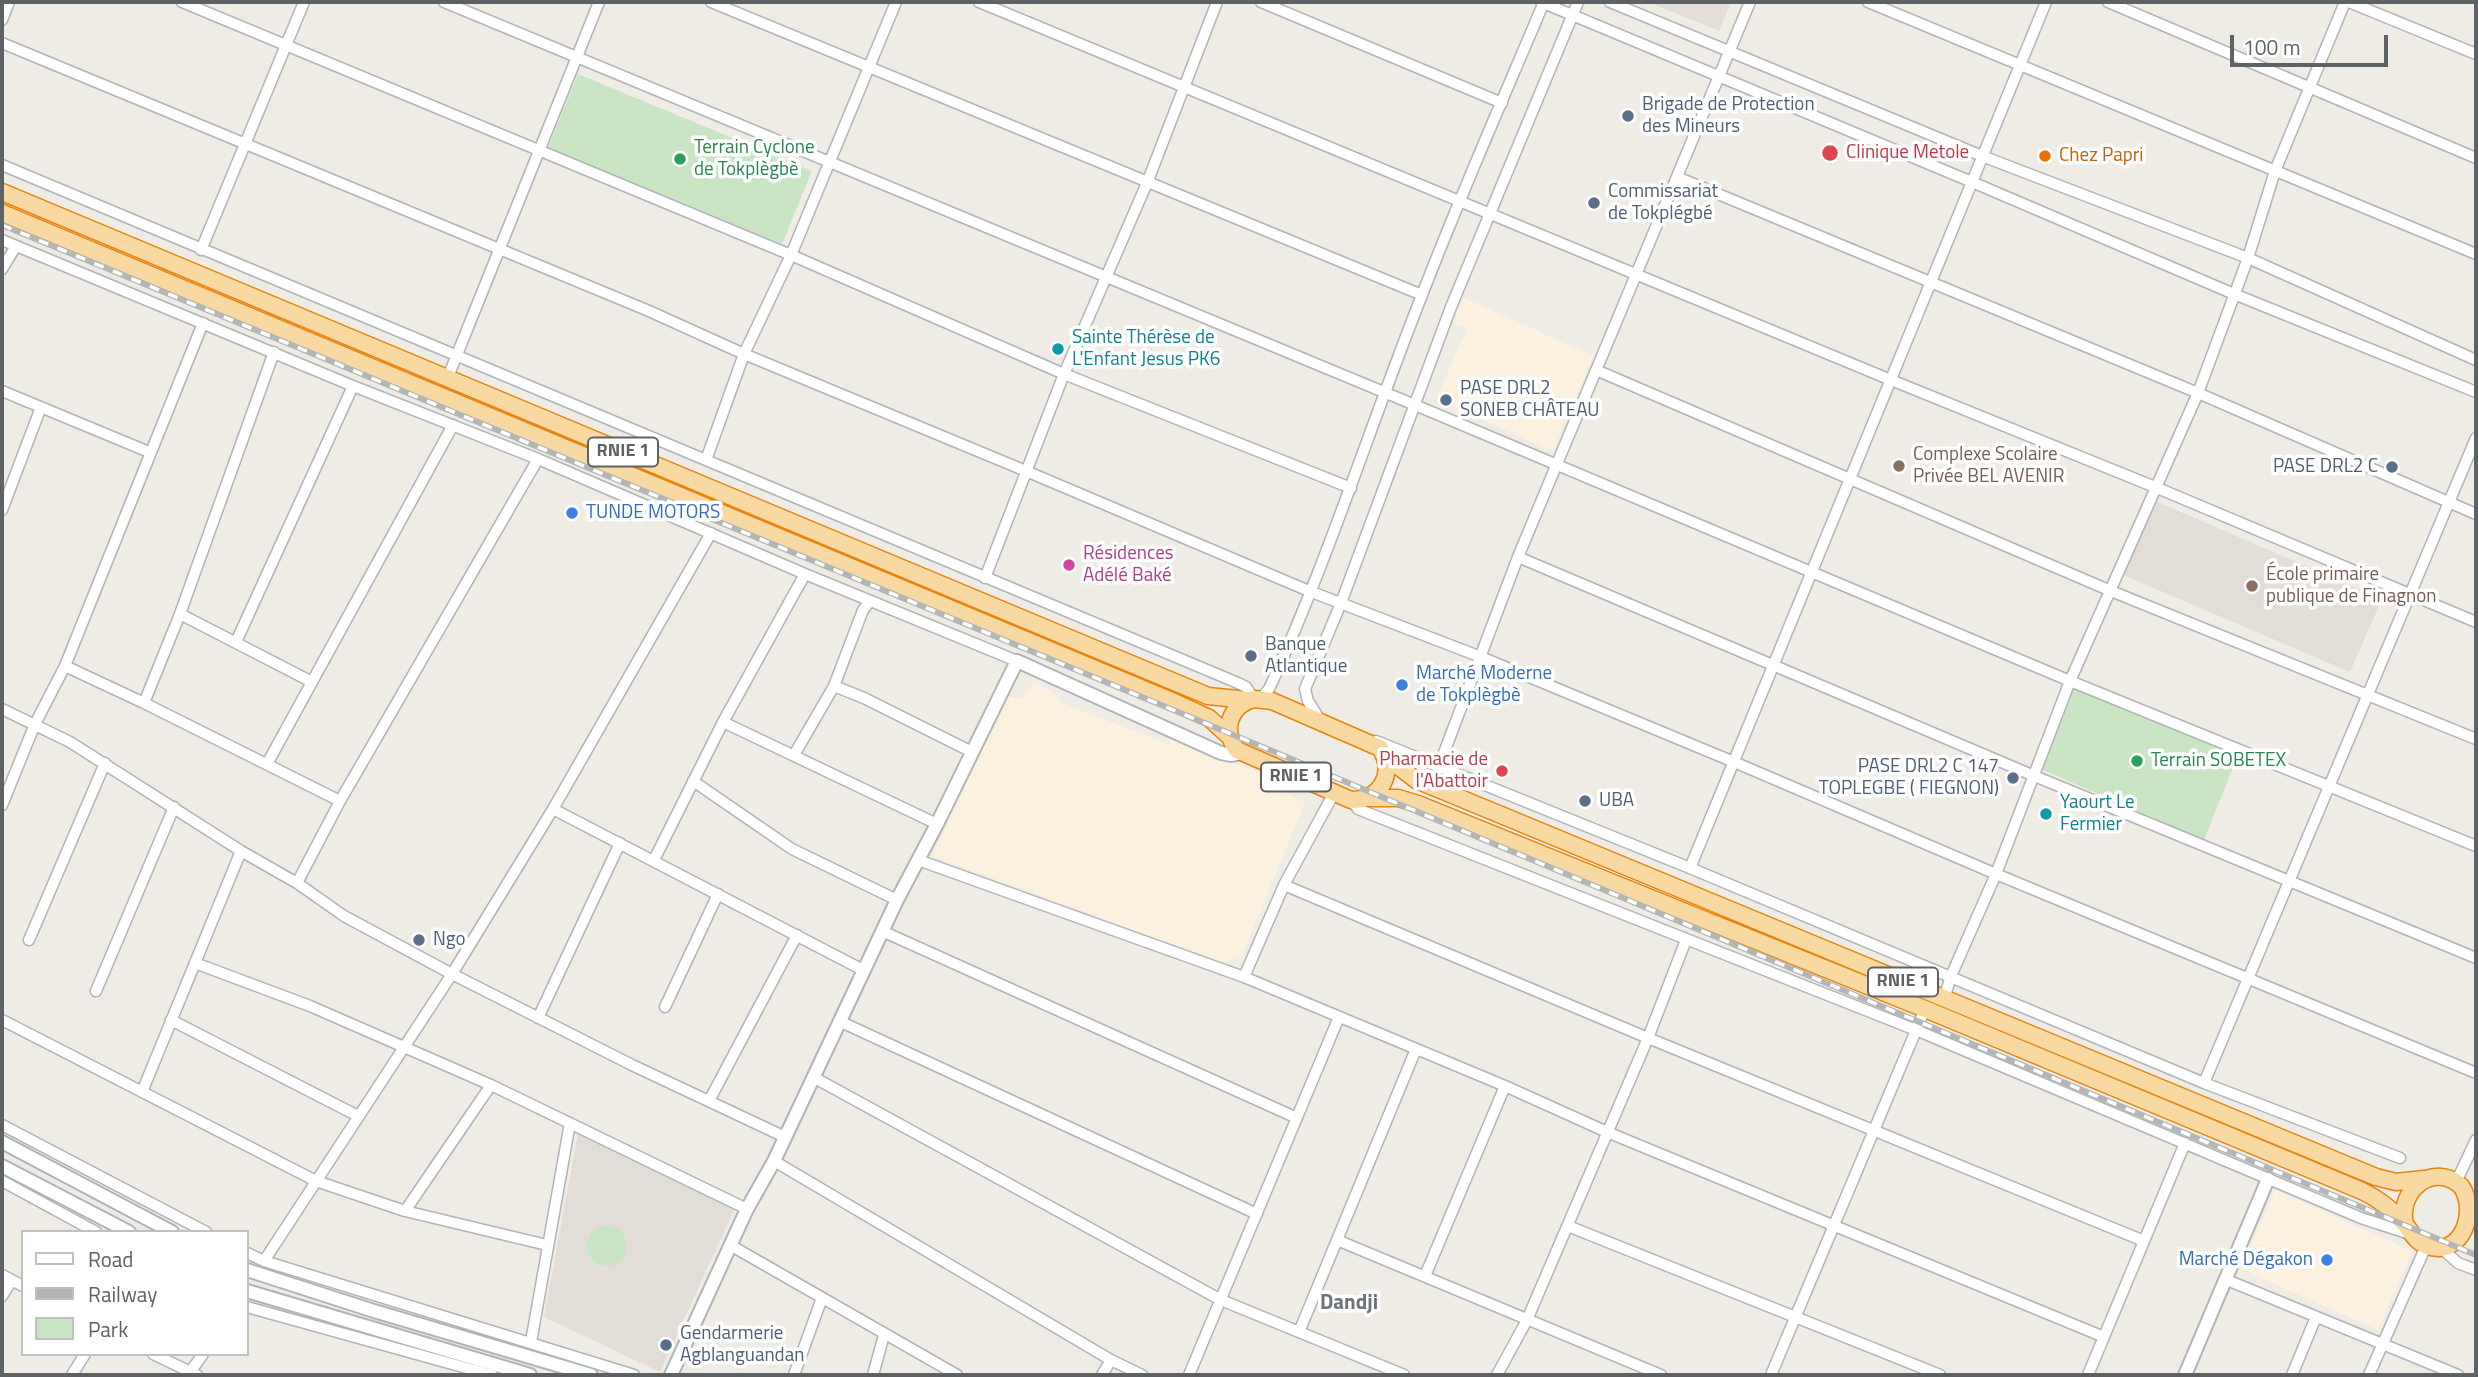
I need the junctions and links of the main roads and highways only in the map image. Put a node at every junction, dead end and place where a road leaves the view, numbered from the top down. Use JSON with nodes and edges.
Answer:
{"nodes":[{"id":1,"x":2,"y":192,"type":"edge"},
{"id":2,"x":2,"y":213,"type":"edge"},
{"id":3,"x":1254,"y":699,"type":"junction"},
{"id":4,"x":1230,"y":737,"type":"junction"},
{"id":5,"x":1385,"y":756,"type":"junction"},
{"id":6,"x":1358,"y":799,"type":"junction"},
{"id":7,"x":2430,"y":1178,"type":"junction"},
{"id":8,"x":2473,"y":1202,"type":"edge"},
{"id":9,"x":2408,"y":1229,"type":"junction"},
{"id":10,"x":2473,"y":1243,"type":"dead end"},
{"id":11,"x":2440,"y":1246,"type":"junction"}],
"edges":[{"from":1,"to":3,"type":"highway","number":"RNIE 1"},
{"from":2,"to":4,"type":"highway","number":"RNIE 1"},
{"from":3,"to":4,"type":"highway"},
{"from":3,"to":5,"type":"highway","number":"RNIE 1"},
{"from":4,"to":6,"type":"highway","number":"RNIE 1"},
{"from":5,"to":6,"type":"highway"},
{"from":5,"to":7,"type":"highway","number":"RNIE 1"},
{"from":6,"to":9,"type":"highway","number":"RNIE 1"},
{"from":7,"to":8,"type":"highway","number":"RNIE 1"},
{"from":7,"to":9,"type":"highway"},
{"from":8,"to":11,"type":"highway"},
{"from":9,"to":11,"type":"highway","number":"RNIE 1"},
{"from":10,"to":11,"type":"highway"}]}
